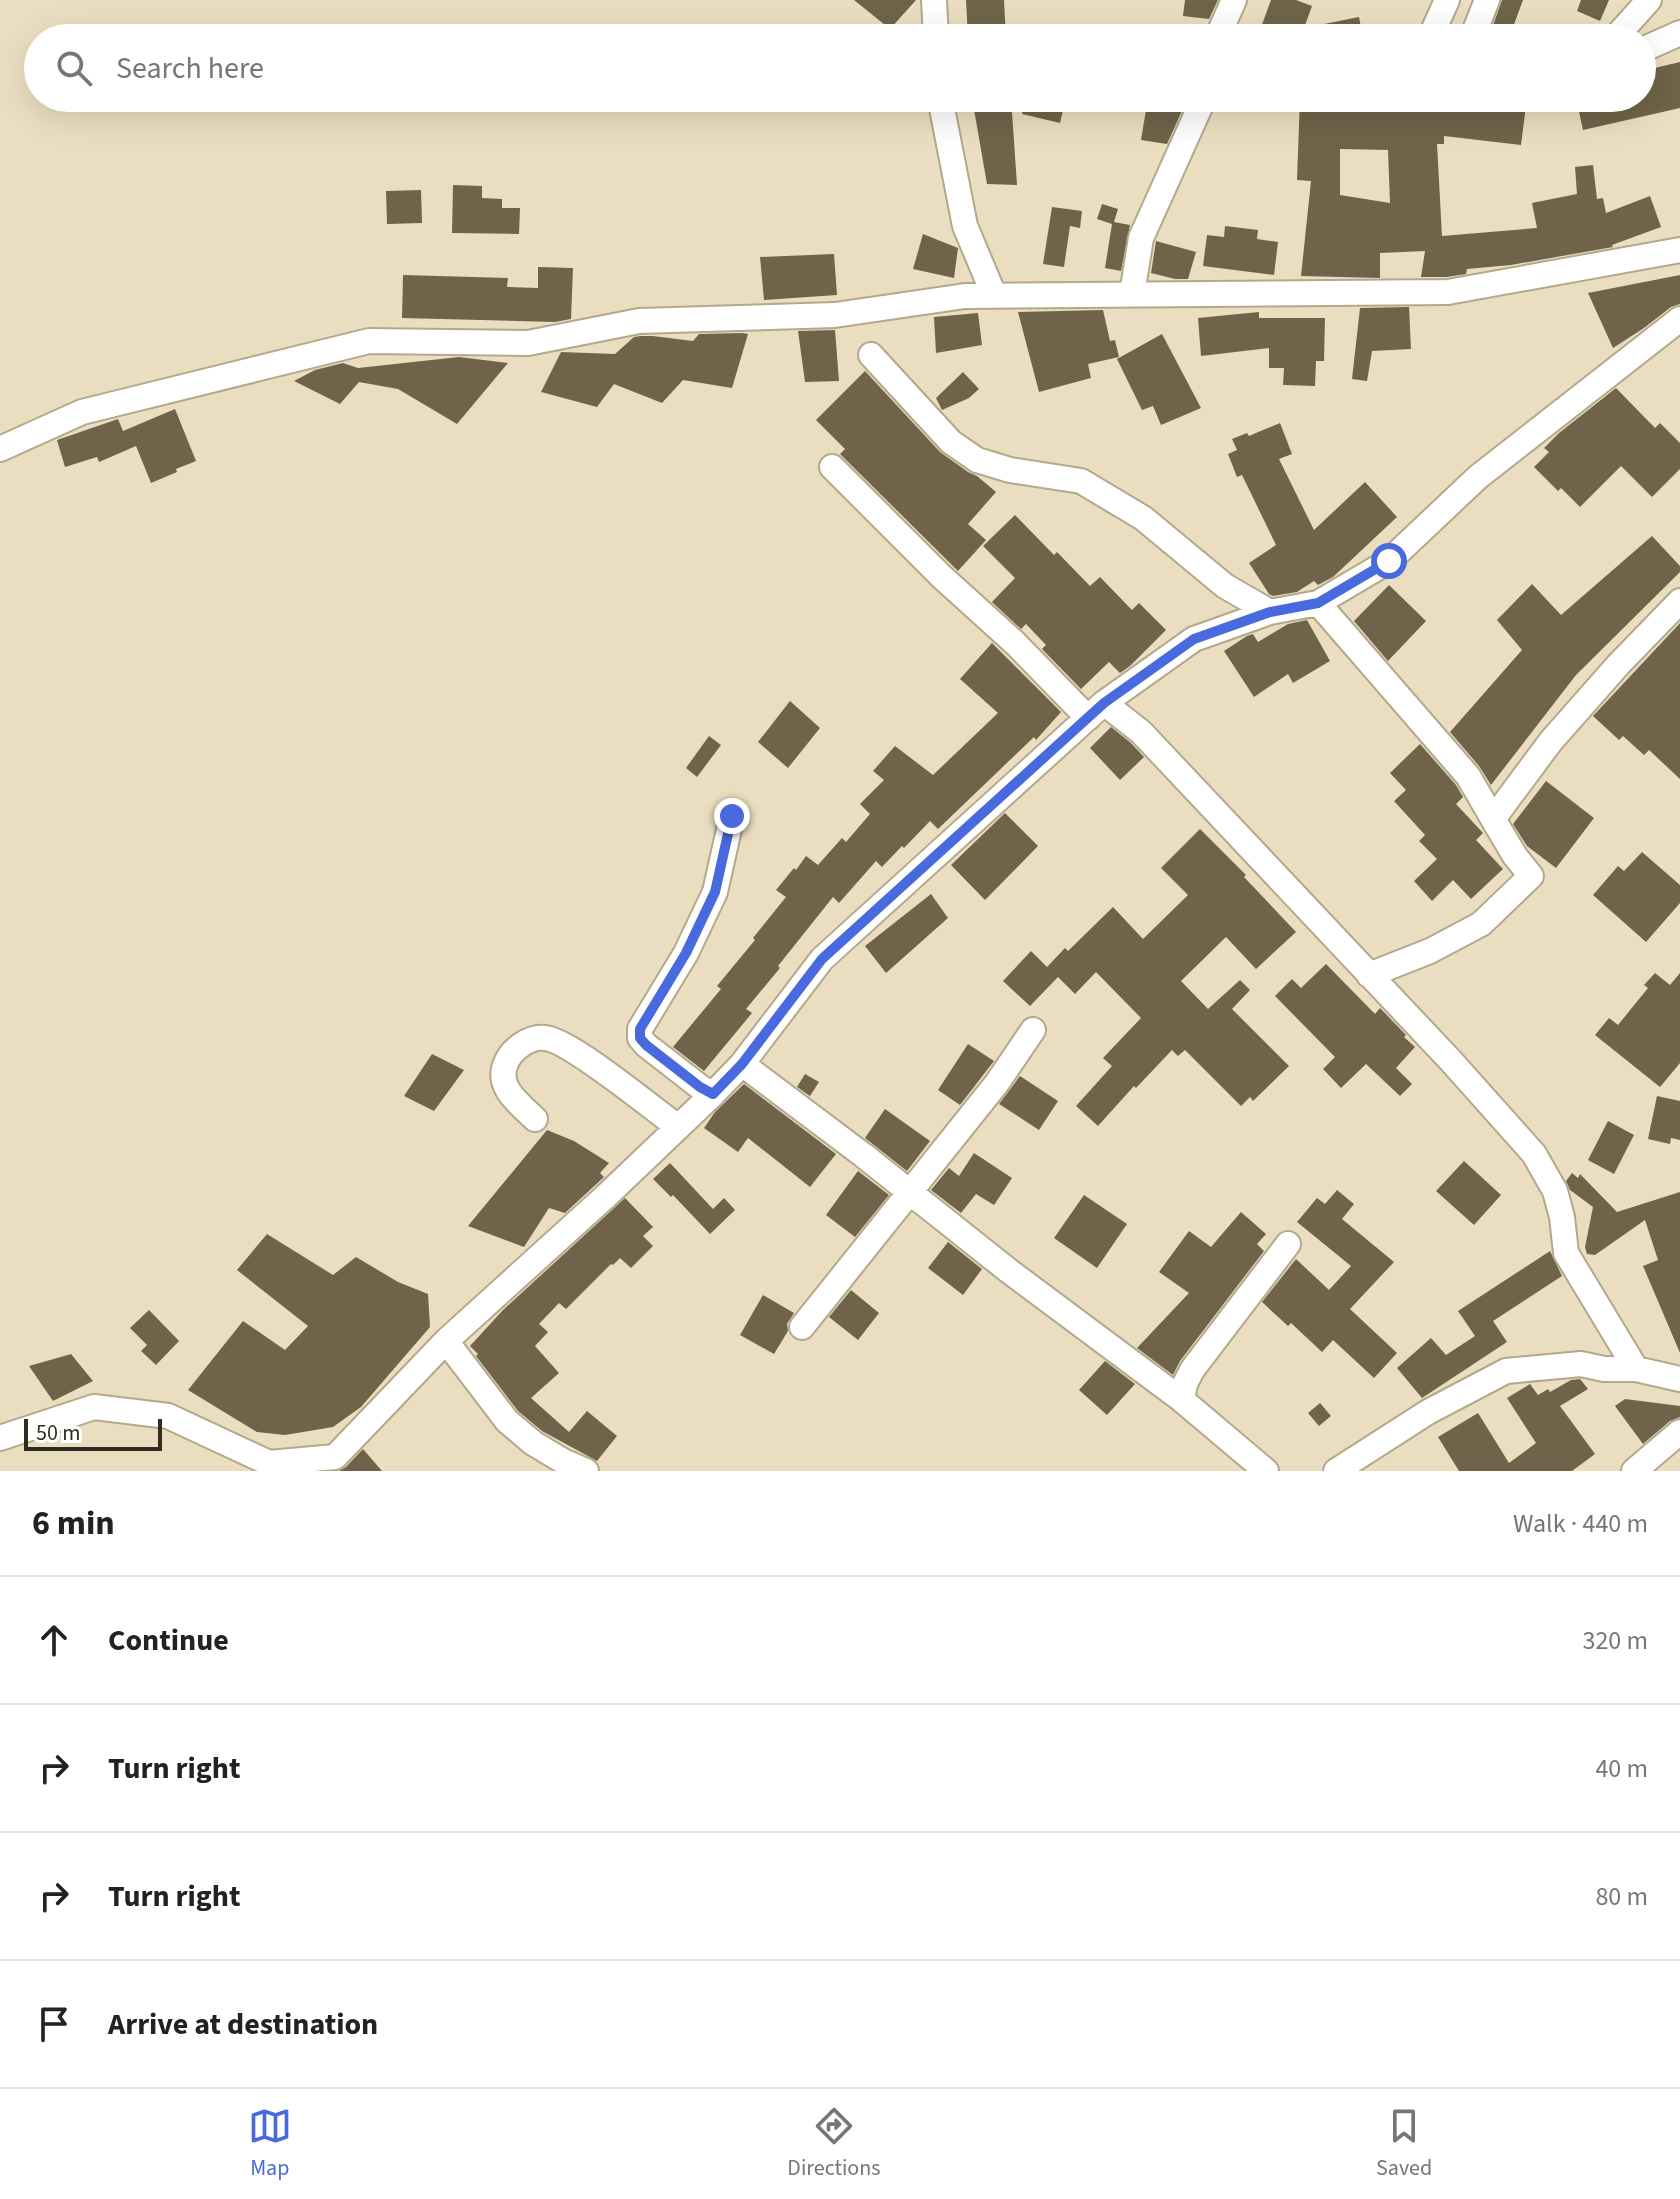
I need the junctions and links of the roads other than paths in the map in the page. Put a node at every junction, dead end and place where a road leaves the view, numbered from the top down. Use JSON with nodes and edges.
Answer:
{"nodes":[{"id":1,"x":934,"y":0,"type":"edge"},
{"id":2,"x":1234,"y":0,"type":"edge"},
{"id":3,"x":1447,"y":0,"type":"edge"},
{"id":4,"x":1487,"y":0,"type":"edge"},
{"id":5,"x":1649,"y":0,"type":"edge"},
{"id":6,"x":935,"y":24,"type":"edge"},
{"id":7,"x":1223,"y":24,"type":"edge"},
{"id":8,"x":1436,"y":24,"type":"edge"},
{"id":9,"x":1478,"y":24,"type":"edge"},
{"id":10,"x":1628,"y":24,"type":"edge"},
{"id":11,"x":1680,"y":33,"type":"edge"},
{"id":12,"x":1656,"y":44,"type":"edge"},
{"id":13,"x":943,"y":112,"type":"edge"},
{"id":14,"x":1198,"y":112,"type":"edge"},
{"id":15,"x":1680,"y":250,"type":"edge"},
{"id":16,"x":1132,"y":294,"type":"junction"},
{"id":17,"x":994,"y":295,"type":"junction"},
{"id":18,"x":1680,"y":319,"type":"edge"},
{"id":19,"x":871,"y":355,"type":"dead end"},
{"id":20,"x":0,"y":449,"type":"edge"},
{"id":21,"x":832,"y":467,"type":"dead end"},
{"id":22,"x":1680,"y":601,"type":"edge"},
{"id":23,"x":1318,"y":603,"type":"junction"},
{"id":24,"x":1270,"y":612,"type":"junction"},
{"id":25,"x":1096,"y":710,"type":"junction"},
{"id":26,"x":732,"y":816,"type":"dead end"},
{"id":27,"x":1493,"y":819,"type":"junction"},
{"id":28,"x":1369,"y":975,"type":"junction"},
{"id":29,"x":1033,"y":1030,"type":"dead end"},
{"id":30,"x":742,"y":1064,"type":"junction"},
{"id":31,"x":713,"y":1094,"type":"junction"},
{"id":32,"x":535,"y":1119,"type":"dead end"},
{"id":33,"x":678,"y":1127,"type":"junction"},
{"id":34,"x":910,"y":1192,"type":"junction"},
{"id":35,"x":1288,"y":1244,"type":"dead end"},
{"id":36,"x":802,"y":1327,"type":"dead end"},
{"id":37,"x":446,"y":1341,"type":"junction"},
{"id":38,"x":1636,"y":1369,"type":"junction"},
{"id":39,"x":1680,"y":1379,"type":"edge"},
{"id":40,"x":1182,"y":1400,"type":"junction"},
{"id":41,"x":1680,"y":1432,"type":"edge"},
{"id":42,"x":0,"y":1438,"type":"edge"},
{"id":43,"x":586,"y":1471,"type":"edge"},
{"id":44,"x":1266,"y":1471,"type":"edge"},
{"id":45,"x":1336,"y":1471,"type":"edge"},
{"id":46,"x":1634,"y":1471,"type":"edge"}],
"edges":[{"from":1,"to":6,"type":"street"},
{"from":2,"to":7,"type":"street"},
{"from":3,"to":8,"type":"street"},
{"from":4,"to":9,"type":"street"},
{"from":5,"to":10,"type":"street"},
{"from":11,"to":12,"type":"street"},
{"from":13,"to":17,"type":"street"},
{"from":14,"to":16,"type":"street"},
{"from":15,"to":16,"type":"street"},
{"from":16,"to":17,"type":"street"},
{"from":17,"to":20,"type":"street"},
{"from":18,"to":23,"type":"street"},
{"from":19,"to":24,"type":"street"},
{"from":21,"to":25,"type":"street"},
{"from":22,"to":27,"type":"street"},
{"from":23,"to":24,"type":"street"},
{"from":23,"to":27,"type":"street"},
{"from":24,"to":25,"type":"street"},
{"from":25,"to":28,"type":"street"},
{"from":25,"to":30,"type":"street"},
{"from":26,"to":31,"type":"street"},
{"from":27,"to":28,"type":"street"},
{"from":28,"to":38,"type":"street"},
{"from":29,"to":34,"type":"street"},
{"from":30,"to":31,"type":"street"},
{"from":30,"to":34,"type":"street"},
{"from":31,"to":33,"type":"street"},
{"from":32,"to":33,"type":"street"},
{"from":33,"to":37,"type":"street"},
{"from":34,"to":36,"type":"street"},
{"from":34,"to":40,"type":"street"},
{"from":35,"to":40,"type":"street"},
{"from":37,"to":42,"type":"street"},
{"from":37,"to":43,"type":"street"},
{"from":38,"to":39,"type":"street"},
{"from":38,"to":45,"type":"street"},
{"from":40,"to":44,"type":"street"},
{"from":41,"to":46,"type":"street"}]}
